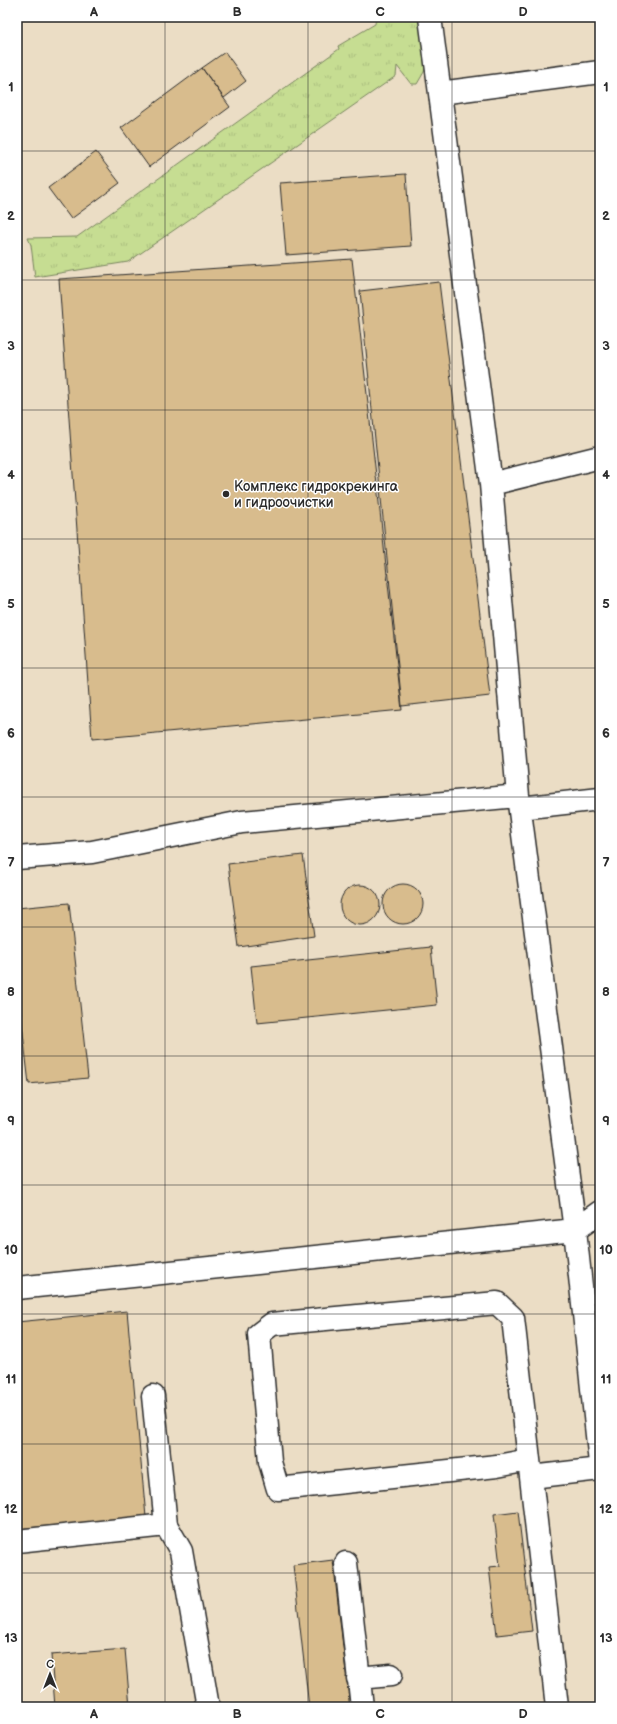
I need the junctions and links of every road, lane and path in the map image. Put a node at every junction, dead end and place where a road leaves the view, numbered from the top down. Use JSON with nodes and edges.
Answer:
{"nodes":[{"id":1,"x":430,"y":17,"type":"edge"},
{"id":2,"x":600,"y":72,"type":"edge"},
{"id":3,"x":440,"y":93,"type":"junction"},
{"id":4,"x":600,"y":457,"type":"edge"},
{"id":5,"x":491,"y":484,"type":"junction"},
{"id":6,"x":600,"y":799,"type":"edge"},
{"id":7,"x":519,"y":802,"type":"junction"},
{"id":8,"x":17,"y":858,"type":"edge"},
{"id":9,"x":600,"y":1212,"type":"edge"},
{"id":10,"x":575,"y":1230,"type":"junction"},
{"id":11,"x":17,"y":1288,"type":"edge"},
{"id":12,"x":153,"y":1396,"type":"dead end"},
{"id":13,"x":600,"y":1463,"type":"edge"},
{"id":14,"x":530,"y":1468,"type":"junction"},
{"id":15,"x":600,"y":1469,"type":"edge"},
{"id":16,"x":166,"y":1525,"type":"junction"},
{"id":17,"x":17,"y":1541,"type":"edge"},
{"id":18,"x":346,"y":1563,"type":"dead end"},
{"id":19,"x":391,"y":1675,"type":"dead end"},
{"id":20,"x":358,"y":1678,"type":"junction"},
{"id":21,"x":208,"y":1707,"type":"edge"},
{"id":22,"x":362,"y":1707,"type":"edge"},
{"id":23,"x":557,"y":1707,"type":"edge"}],
"edges":[{"from":1,"to":3,"type":"lane"},
{"from":2,"to":3,"type":"lane"},
{"from":3,"to":5,"type":"lane"},
{"from":4,"to":5,"type":"lane"},
{"from":5,"to":7,"type":"lane"},
{"from":6,"to":7,"type":"lane"},
{"from":7,"to":8,"type":"lane"},
{"from":7,"to":10,"type":"lane"},
{"from":9,"to":10,"type":"lane"},
{"from":10,"to":11,"type":"lane"},
{"from":10,"to":13,"type":"lane"},
{"from":12,"to":16,"type":"lane"},
{"from":14,"to":14,"type":"lane"},
{"from":14,"to":15,"type":"lane"},
{"from":14,"to":23,"type":"lane"},
{"from":16,"to":17,"type":"lane"},
{"from":16,"to":21,"type":"lane"},
{"from":18,"to":20,"type":"lane"},
{"from":19,"to":20,"type":"lane"},
{"from":20,"to":22,"type":"lane"}]}
